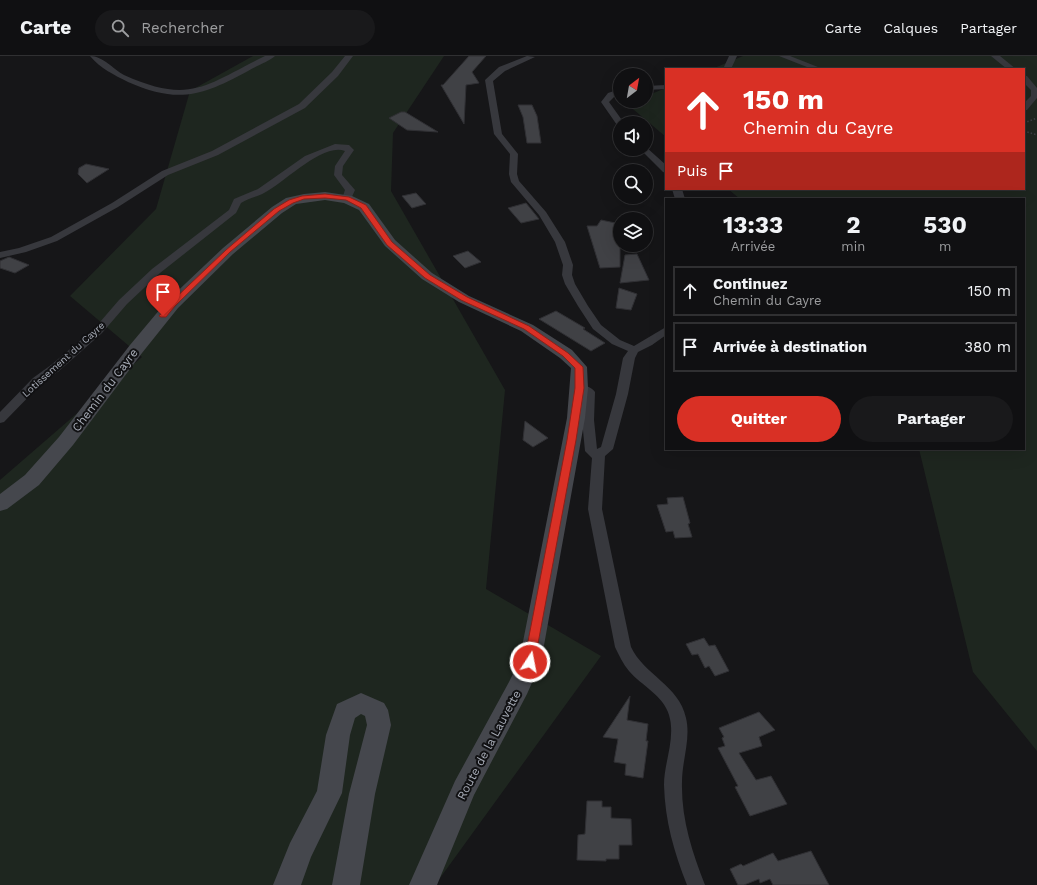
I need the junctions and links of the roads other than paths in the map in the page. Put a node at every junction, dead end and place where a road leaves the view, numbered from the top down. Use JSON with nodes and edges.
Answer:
{"nodes":[{"id":1,"x":94,"y":56,"type":"edge"},
{"id":2,"x":271,"y":56,"type":"edge"},
{"id":3,"x":349,"y":56,"type":"edge"},
{"id":4,"x":733,"y":56,"type":"edge"},
{"id":5,"x":783,"y":56,"type":"edge"},
{"id":6,"x":995,"y":56,"type":"edge"},
{"id":7,"x":531,"y":57,"type":"dead end"},
{"id":8,"x":727,"y":68,"type":"edge"},
{"id":9,"x":816,"y":68,"type":"edge"},
{"id":10,"x":1011,"y":68,"type":"edge"},
{"id":11,"x":1025,"y":79,"type":"edge"},
{"id":12,"x":665,"y":87,"type":"edge"},
{"id":13,"x":653,"y":88,"type":"edge"},
{"id":14,"x":613,"y":94,"type":"edge"},
{"id":15,"x":1025,"y":107,"type":"edge"},
{"id":16,"x":615,"y":116,"type":"edge"},
{"id":17,"x":651,"y":156,"type":"edge"},
{"id":18,"x":665,"y":169,"type":"edge"},
{"id":19,"x":347,"y":199,"type":"junction"},
{"id":20,"x":0,"y":255,"type":"edge"},
{"id":21,"x":665,"y":331,"type":"edge"},
{"id":22,"x":634,"y":350,"type":"junction"},
{"id":23,"x":579,"y":388,"type":"junction"},
{"id":24,"x":0,"y":420,"type":"edge"},
{"id":25,"x":599,"y":454,"type":"junction"},
{"id":26,"x":0,"y":504,"type":"edge"},
{"id":27,"x":287,"y":885,"type":"edge"},
{"id":28,"x":346,"y":885,"type":"edge"},
{"id":29,"x":423,"y":885,"type":"edge"},
{"id":30,"x":696,"y":885,"type":"edge"}],
"edges":[{"from":1,"to":2,"type":"street"},
{"from":3,"to":20,"type":"street"},
{"from":4,"to":8,"type":"street"},
{"from":5,"to":9,"type":"street"},
{"from":6,"to":10,"type":"street"},
{"from":7,"to":22,"type":"street"},
{"from":11,"to":15,"type":"street"},
{"from":12,"to":13,"type":"street"},
{"from":14,"to":16,"type":"street"},
{"from":17,"to":18,"type":"street"},
{"from":19,"to":23,"type":"street","name":"Chemin du Cayre"},
{"from":19,"to":24,"type":"street","name":"Lotissement du Cayre"},
{"from":19,"to":26,"type":"street","name":"Chemin du Cayre"},
{"from":21,"to":22,"type":"street"},
{"from":22,"to":25,"type":"street"},
{"from":23,"to":25,"type":"street"},
{"from":23,"to":29,"type":"street","name":"Route de la Lauvette"},
{"from":25,"to":30,"type":"street"},
{"from":27,"to":28,"type":"street"}]}
